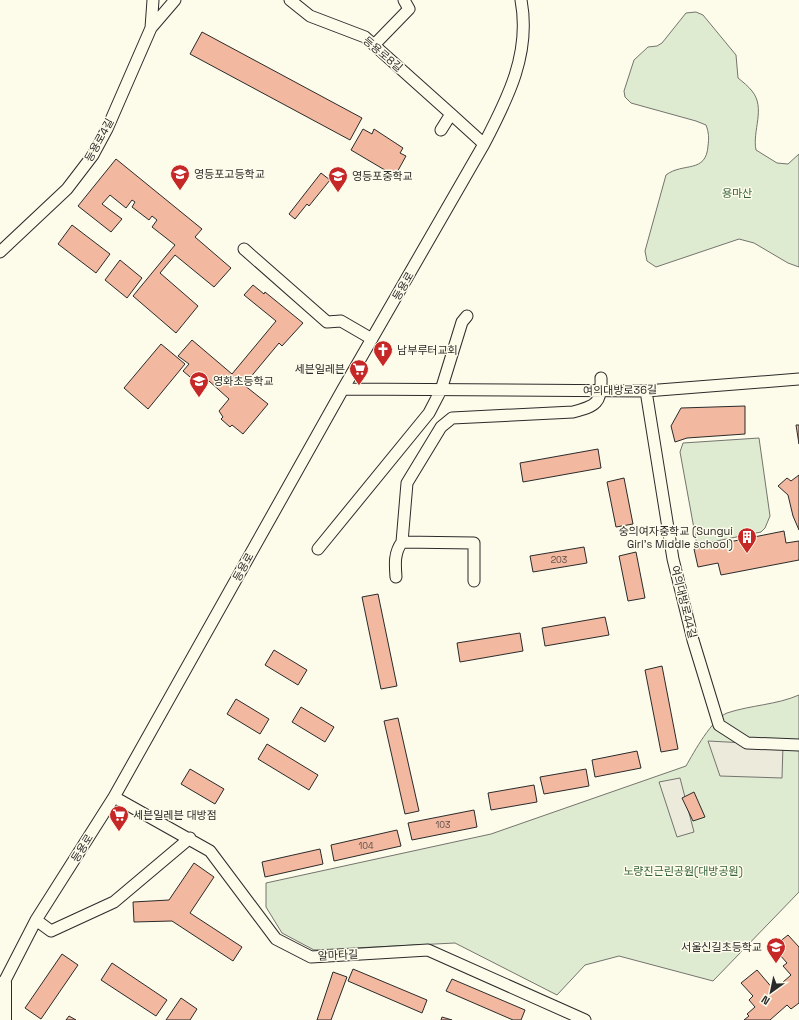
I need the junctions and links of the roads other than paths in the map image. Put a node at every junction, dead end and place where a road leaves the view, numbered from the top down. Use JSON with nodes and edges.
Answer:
{"nodes":[{"id":1,"x":153,"y":0,"type":"edge"},
{"id":2,"x":175,"y":0,"type":"edge"},
{"id":3,"x":290,"y":0,"type":"edge"},
{"id":4,"x":404,"y":0,"type":"edge"},
{"id":5,"x":521,"y":0,"type":"edge"},
{"id":6,"x":151,"y":28,"type":"junction"},
{"id":7,"x":374,"y":45,"type":"junction"},
{"id":8,"x":451,"y":114,"type":"junction"},
{"id":9,"x":441,"y":130,"type":"dead end"},
{"id":10,"x":484,"y":144,"type":"junction"},
{"id":11,"x":244,"y":249,"type":"dead end"},
{"id":12,"x":0,"y":252,"type":"edge"},
{"id":13,"x":467,"y":316,"type":"dead end"},
{"id":14,"x":372,"y":339,"type":"junction"},
{"id":15,"x":601,"y":378,"type":"dead end"},
{"id":16,"x":799,"y":379,"type":"edge"},
{"id":17,"x":343,"y":390,"type":"junction"},
{"id":18,"x":441,"y":390,"type":"junction"},
{"id":19,"x":602,"y":391,"type":"junction"},
{"id":20,"x":646,"y":391,"type":"junction"},
{"id":21,"x":402,"y":542,"type":"junction"},
{"id":22,"x":318,"y":549,"type":"dead end"},
{"id":23,"x":396,"y":577,"type":"dead end"},
{"id":24,"x":474,"y":581,"type":"dead end"},
{"id":25,"x":799,"y":745,"type":"edge"},
{"id":26,"x":114,"y":797,"type":"junction"},
{"id":27,"x":190,"y":838,"type":"junction"},
{"id":28,"x":36,"y":920,"type":"junction"},
{"id":29,"x":1,"y":983,"type":"edge"},
{"id":30,"x":4,"y":1020,"type":"edge"},
{"id":31,"x":585,"y":1020,"type":"edge"}],
"edges":[{"from":1,"to":6,"type":"street","name":"등용로4길"},
{"from":2,"to":6,"type":"street"},
{"from":3,"to":7,"type":"street","name":"등용로8길"},
{"from":4,"to":7,"type":"street"},
{"from":5,"to":10,"type":"street","name":"등용로"},
{"from":6,"to":12,"type":"street","name":"등용로4길"},
{"from":7,"to":8,"type":"street","name":"등용로8길"},
{"from":8,"to":9,"type":"street"},
{"from":8,"to":10,"type":"street"},
{"from":10,"to":14,"type":"street","name":"등용로"},
{"from":11,"to":14,"type":"street"},
{"from":13,"to":18,"type":"street"},
{"from":14,"to":17,"type":"street","name":"등용로"},
{"from":15,"to":19,"type":"street"},
{"from":16,"to":20,"type":"street","name":"여의대방로36길"},
{"from":17,"to":18,"type":"street","name":"여의대방로36길"},
{"from":17,"to":26,"type":"street","name":"등용로"},
{"from":18,"to":19,"type":"street","name":"여의대방로36길"},
{"from":18,"to":22,"type":"street"},
{"from":19,"to":20,"type":"street","name":"여의대방로36길"},
{"from":19,"to":21,"type":"street"},
{"from":20,"to":25,"type":"street","name":"여의대방로44길"},
{"from":21,"to":23,"type":"street"},
{"from":21,"to":24,"type":"street"},
{"from":26,"to":27,"type":"street","name":"알마타길"},
{"from":26,"to":28,"type":"street","name":"등용로"},
{"from":27,"to":28,"type":"street"},
{"from":27,"to":31,"type":"street","name":"알마타길"},
{"from":28,"to":29,"type":"street","name":"등용로"},
{"from":29,"to":30,"type":"main road"}]}
